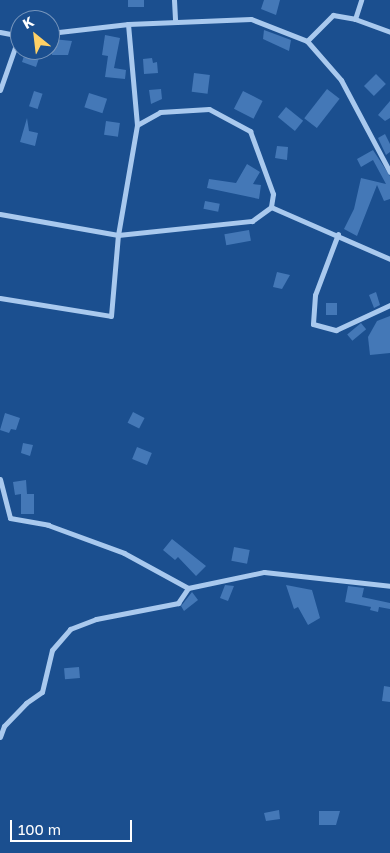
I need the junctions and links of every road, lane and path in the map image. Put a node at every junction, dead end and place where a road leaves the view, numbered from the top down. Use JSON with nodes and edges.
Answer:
{"nodes":[{"id":1,"x":174,"y":0,"type":"edge"},
{"id":2,"x":362,"y":0,"type":"edge"},
{"id":3,"x":355,"y":18,"type":"junction"},
{"id":4,"x":175,"y":21,"type":"junction"},
{"id":5,"x":128,"y":24,"type":"junction"},
{"id":6,"x":60,"y":32,"type":"edge"},
{"id":7,"x":390,"y":32,"type":"edge"},
{"id":8,"x":307,"y":41,"type":"junction"},
{"id":9,"x":11,"y":60,"type":"edge"},
{"id":10,"x":0,"y":90,"type":"edge"},
{"id":11,"x":137,"y":125,"type":"junction"},
{"id":12,"x":390,"y":172,"type":"edge"},
{"id":13,"x":271,"y":207,"type":"junction"},
{"id":14,"x":0,"y":214,"type":"edge"},
{"id":15,"x":338,"y":234,"type":"junction"},
{"id":16,"x":118,"y":235,"type":"junction"},
{"id":17,"x":390,"y":259,"type":"edge"},
{"id":18,"x":0,"y":298,"type":"edge"},
{"id":19,"x":390,"y":305,"type":"edge"},
{"id":20,"x":0,"y":479,"type":"edge"},
{"id":21,"x":390,"y":586,"type":"edge"},
{"id":22,"x":188,"y":588,"type":"junction"},
{"id":23,"x":0,"y":737,"type":"edge"}],
"edges":[{"from":1,"to":4,"type":"street"},
{"from":2,"to":3,"type":"street"},
{"from":3,"to":7,"type":"street"},
{"from":3,"to":8,"type":"street"},
{"from":4,"to":5,"type":"street"},
{"from":4,"to":8,"type":"street"},
{"from":5,"to":6,"type":"street"},
{"from":5,"to":11,"type":"street"},
{"from":8,"to":12,"type":"street"},
{"from":9,"to":10,"type":"street"},
{"from":11,"to":13,"type":"street"},
{"from":11,"to":16,"type":"street"},
{"from":13,"to":15,"type":"street"},
{"from":13,"to":16,"type":"street"},
{"from":14,"to":16,"type":"street"},
{"from":15,"to":17,"type":"street"},
{"from":15,"to":19,"type":"street"},
{"from":16,"to":18,"type":"street"},
{"from":20,"to":22,"type":"street"},
{"from":21,"to":22,"type":"street"},
{"from":22,"to":23,"type":"street"}]}
